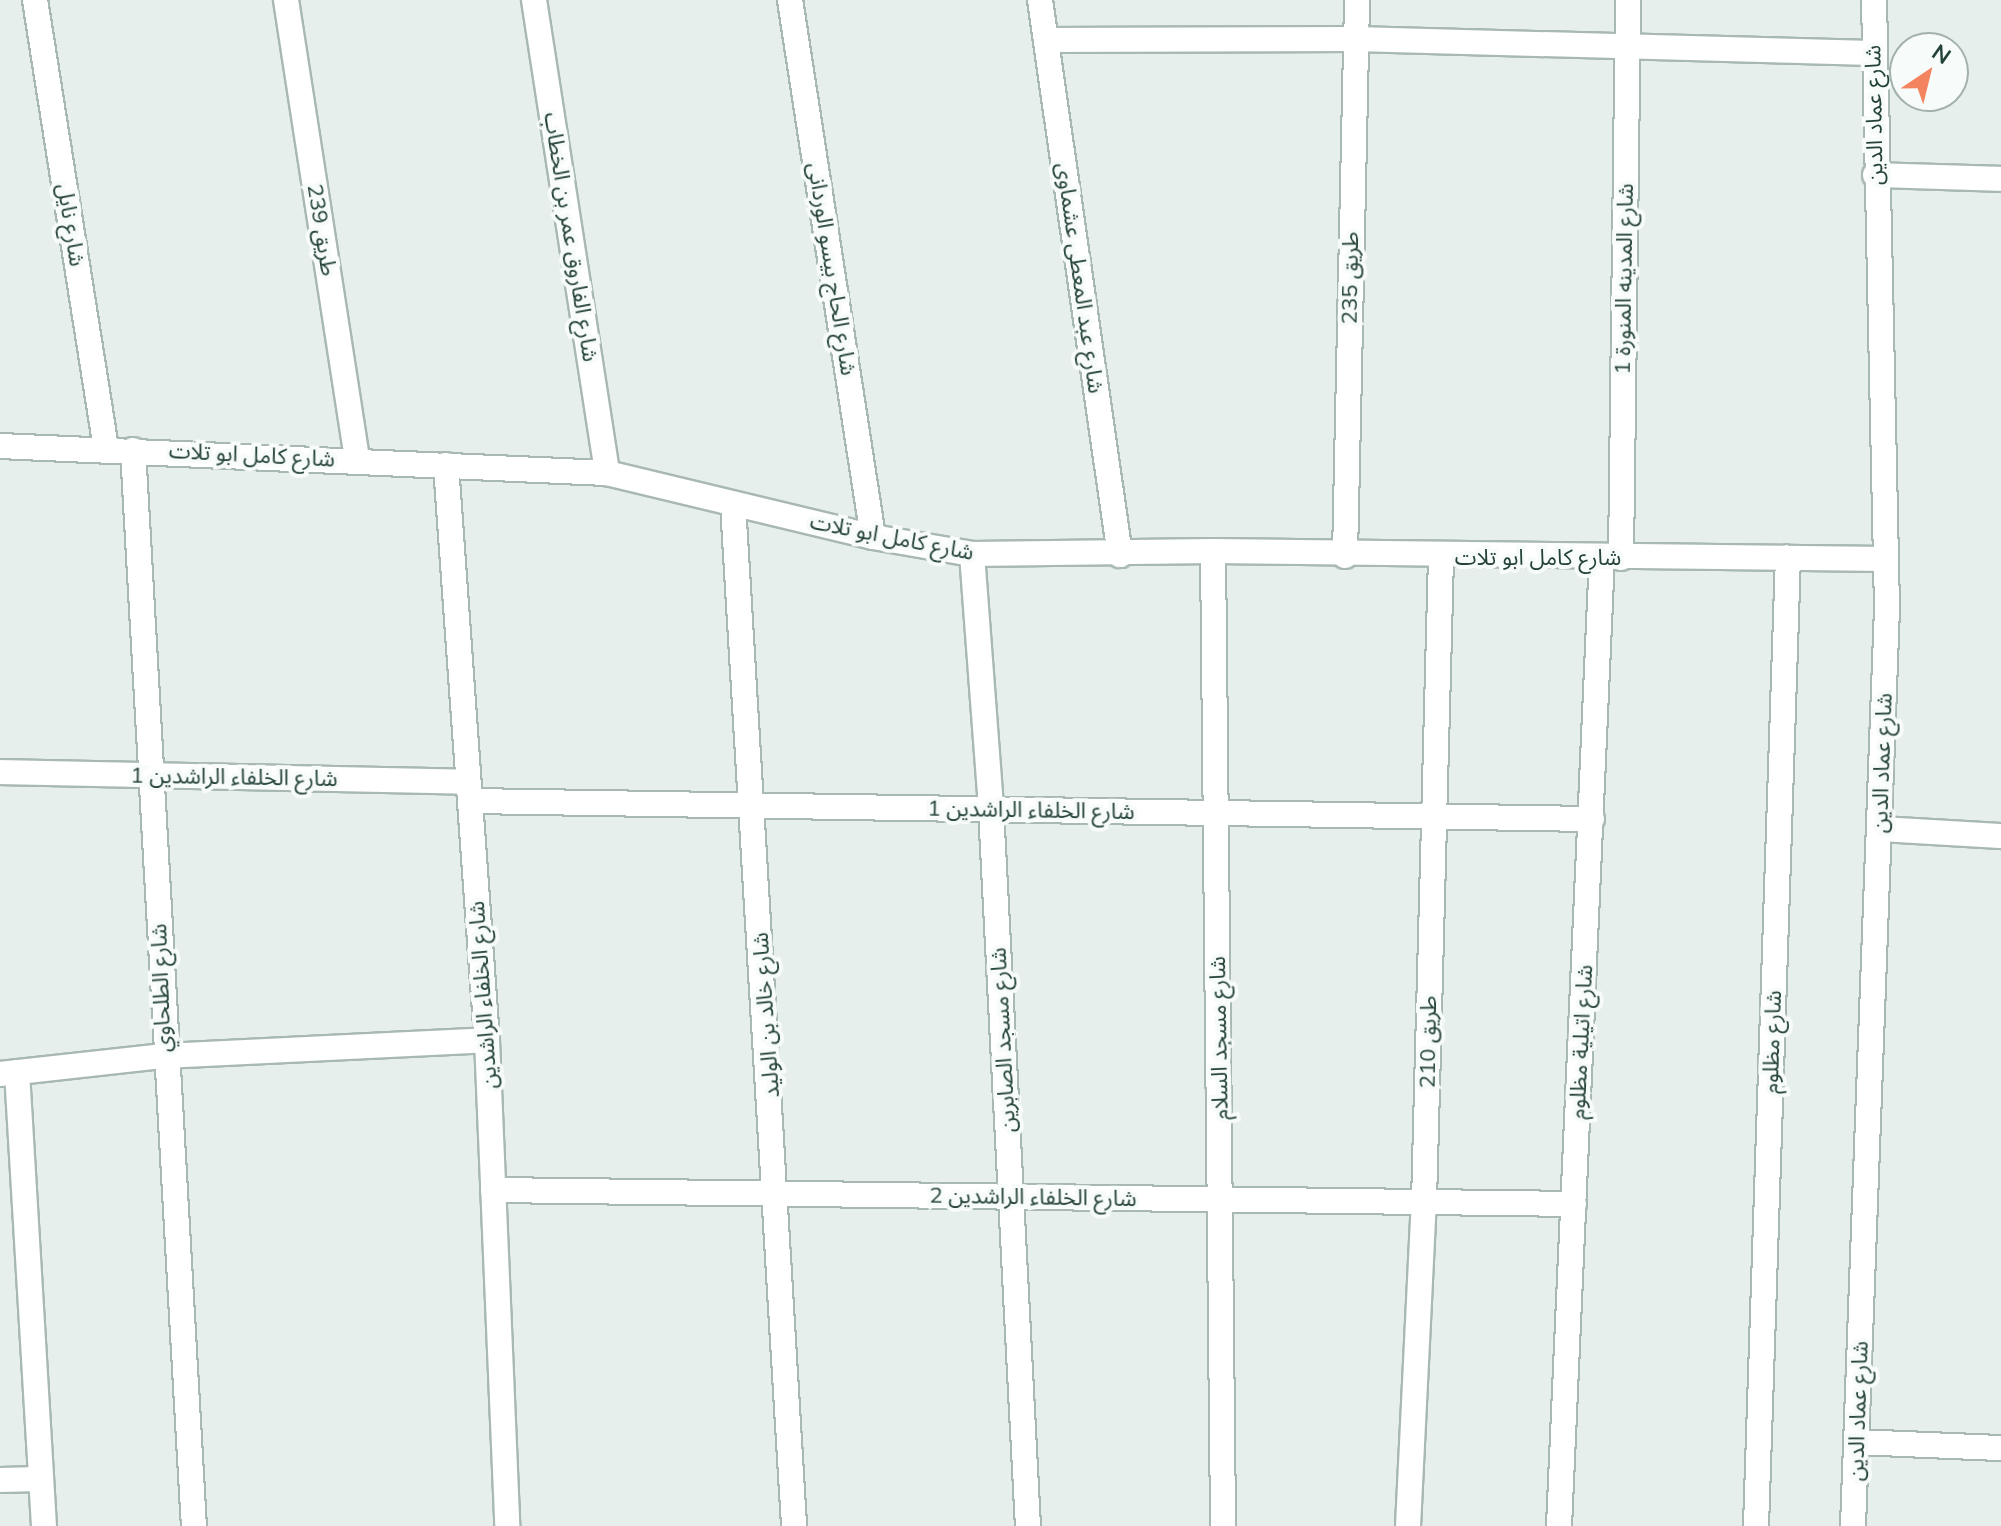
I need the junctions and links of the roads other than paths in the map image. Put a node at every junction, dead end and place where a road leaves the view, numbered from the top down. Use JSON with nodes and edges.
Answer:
{"nodes":[{"id":1,"x":35,"y":0,"type":"edge"},
{"id":2,"x":286,"y":0,"type":"edge"},
{"id":3,"x":534,"y":0,"type":"edge"},
{"id":4,"x":790,"y":0,"type":"edge"},
{"id":5,"x":1040,"y":0,"type":"edge"},
{"id":6,"x":1357,"y":0,"type":"edge"},
{"id":7,"x":1628,"y":0,"type":"edge"},
{"id":8,"x":1874,"y":0,"type":"edge"},
{"id":9,"x":1355,"y":39,"type":"junction"},
{"id":10,"x":1046,"y":40,"type":"junction"},
{"id":11,"x":1627,"y":47,"type":"junction"},
{"id":12,"x":1872,"y":53,"type":"junction"},
{"id":13,"x":1875,"y":175,"type":"junction"},
{"id":14,"x":2001,"y":179,"type":"edge"},
{"id":15,"x":0,"y":446,"type":"edge"},
{"id":16,"x":106,"y":450,"type":"junction"},
{"id":17,"x":133,"y":450,"type":"junction"},
{"id":18,"x":357,"y":460,"type":"junction"},
{"id":19,"x":446,"y":465,"type":"junction"},
{"id":20,"x":607,"y":473,"type":"junction"},
{"id":21,"x":733,"y":504,"type":"junction"},
{"id":22,"x":873,"y":537,"type":"junction"},
{"id":23,"x":1213,"y":551,"type":"junction"},
{"id":24,"x":972,"y":554,"type":"junction"},
{"id":25,"x":1120,"y":555,"type":"junction"},
{"id":26,"x":1345,"y":556,"type":"junction"},
{"id":27,"x":1441,"y":557,"type":"junction"},
{"id":28,"x":1611,"y":558,"type":"junction"},
{"id":29,"x":1788,"y":558,"type":"junction"},
{"id":30,"x":1886,"y":559,"type":"junction"},
{"id":31,"x":0,"y":772,"type":"edge"},
{"id":32,"x":152,"y":775,"type":"junction"},
{"id":33,"x":469,"y":792,"type":"junction"},
{"id":34,"x":753,"y":806,"type":"junction"},
{"id":35,"x":991,"y":809,"type":"junction"},
{"id":36,"x":1216,"y":813,"type":"junction"},
{"id":37,"x":1433,"y":817,"type":"junction"},
{"id":38,"x":1592,"y":819,"type":"junction"},
{"id":39,"x":1880,"y":829,"type":"junction"},
{"id":40,"x":2001,"y":836,"type":"edge"},
{"id":41,"x":487,"y":1040,"type":"junction"},
{"id":42,"x":164,"y":1056,"type":"junction"},
{"id":43,"x":8,"y":1073,"type":"edge"},
{"id":44,"x":493,"y":1190,"type":"junction"},
{"id":45,"x":777,"y":1194,"type":"junction"},
{"id":46,"x":1011,"y":1197,"type":"junction"},
{"id":47,"x":1221,"y":1200,"type":"junction"},
{"id":48,"x":1424,"y":1202,"type":"junction"},
{"id":49,"x":25,"y":1203,"type":"junction"},
{"id":50,"x":0,"y":1204,"type":"edge"},
{"id":51,"x":1574,"y":1204,"type":"junction"},
{"id":52,"x":1856,"y":1442,"type":"junction"},
{"id":53,"x":2001,"y":1448,"type":"edge"},
{"id":54,"x":41,"y":1479,"type":"junction"},
{"id":55,"x":0,"y":1480,"type":"edge"},
{"id":56,"x":44,"y":1526,"type":"edge"},
{"id":57,"x":194,"y":1526,"type":"edge"},
{"id":58,"x":507,"y":1526,"type":"edge"},
{"id":59,"x":794,"y":1526,"type":"edge"},
{"id":60,"x":1028,"y":1526,"type":"edge"},
{"id":61,"x":1223,"y":1526,"type":"edge"},
{"id":62,"x":1408,"y":1526,"type":"edge"},
{"id":63,"x":1559,"y":1526,"type":"edge"},
{"id":64,"x":1756,"y":1526,"type":"edge"},
{"id":65,"x":1853,"y":1526,"type":"edge"}],
"edges":[{"from":1,"to":16,"type":"street","name":"شارع نايل"},
{"from":2,"to":18,"type":"street","name":"طريق 239"},
{"from":3,"to":20,"type":"street","name":"شارع الفاروق عمر بن الخطاب"},
{"from":4,"to":22,"type":"street","name":"شارع الحاج بيسو الوردانى"},
{"from":5,"to":10,"type":"street","name":"شارع عبد المعطى عشماوى"},
{"from":6,"to":9,"type":"street","name":"طريق 235"},
{"from":7,"to":11,"type":"street","name":"شارع المدينه المنورة 1"},
{"from":8,"to":12,"type":"street","name":"شارع عماد الدين"},
{"from":9,"to":10,"type":"street"},
{"from":9,"to":11,"type":"street"},
{"from":9,"to":26,"type":"street","name":"طريق 235"},
{"from":10,"to":25,"type":"street","name":"شارع عبد المعطى عشماوى"},
{"from":11,"to":12,"type":"street"},
{"from":11,"to":28,"type":"street","name":"شارع المدينه المنورة 1"},
{"from":12,"to":13,"type":"street","name":"شارع عماد الدين"},
{"from":13,"to":14,"type":"street"},
{"from":13,"to":30,"type":"street","name":"شارع عماد الدين"},
{"from":15,"to":16,"type":"street","name":"شارع كامل ابو تلات"},
{"from":16,"to":17,"type":"street","name":"شارع كامل ابو تلات"},
{"from":17,"to":18,"type":"street","name":"شارع كامل ابو تلات"},
{"from":17,"to":32,"type":"street","name":"شارع الطلحاوي"},
{"from":18,"to":19,"type":"street","name":"شارع كامل ابو تلات"},
{"from":19,"to":20,"type":"street","name":"شارع كامل ابو تلات"},
{"from":19,"to":33,"type":"street","name":"شارع الخلفاء الراشدين"},
{"from":20,"to":21,"type":"street","name":"شارع كامل ابو تلات"},
{"from":21,"to":22,"type":"street","name":"شارع كامل ابو تلات"},
{"from":21,"to":34,"type":"street","name":"شارع خالد بن الوليد"},
{"from":22,"to":24,"type":"street","name":"شارع كامل ابو تلات"},
{"from":23,"to":25,"type":"street","name":"شارع كامل ابو تلات"},
{"from":23,"to":26,"type":"street","name":"شارع كامل ابو تلات"},
{"from":23,"to":36,"type":"street","name":"شارع مسجد السلام"},
{"from":24,"to":25,"type":"street","name":"شارع كامل ابو تلات"},
{"from":24,"to":35,"type":"street","name":"شارع مسجد الصابرين"},
{"from":26,"to":27,"type":"street","name":"شارع كامل ابو تلات"},
{"from":27,"to":28,"type":"street","name":"شارع كامل ابو تلات"},
{"from":27,"to":37,"type":"street","name":"طريق 210"},
{"from":28,"to":29,"type":"street","name":"شارع كامل ابو تلات"},
{"from":28,"to":38,"type":"street","name":"شارع اتيلية مظلوم"},
{"from":29,"to":30,"type":"street","name":"شارع كامل ابو تلات"},
{"from":29,"to":64,"type":"street","name":"شارع مظلوم"},
{"from":30,"to":39,"type":"street","name":"شارع عماد الدين"},
{"from":31,"to":32,"type":"street","name":"شارع الخلفاء الراشدين 1"},
{"from":32,"to":33,"type":"street","name":"شارع الخلفاء الراشدين 1"},
{"from":32,"to":42,"type":"street","name":"شارع الطلحاوي"},
{"from":33,"to":34,"type":"street","name":"شارع الخلفاء الراشدين 1"},
{"from":33,"to":41,"type":"street","name":"شارع الخلفاء الراشدين"},
{"from":34,"to":35,"type":"street","name":"شارع الخلفاء الراشدين 1"},
{"from":34,"to":45,"type":"street","name":"شارع خالد بن الوليد"},
{"from":35,"to":36,"type":"street","name":"شارع الخلفاء الراشدين 1"},
{"from":35,"to":46,"type":"street","name":"شارع مسجد الصابرين"},
{"from":36,"to":37,"type":"street","name":"شارع الخلفاء الراشدين 1"},
{"from":36,"to":47,"type":"street","name":"شارع مسجد السلام"},
{"from":37,"to":38,"type":"street","name":"شارع الخلفاء الراشدين 1"},
{"from":37,"to":48,"type":"street","name":"طريق 210"},
{"from":38,"to":51,"type":"street","name":"شارع اتيلية مظلوم"},
{"from":39,"to":40,"type":"street"},
{"from":39,"to":52,"type":"street","name":"شارع عماد الدين"},
{"from":41,"to":42,"type":"street"},
{"from":41,"to":44,"type":"street","name":"شارع الخلفاء الراشدين"},
{"from":42,"to":43,"type":"street"},
{"from":42,"to":57,"type":"street","name":"شارع الطلحاوي"},
{"from":43,"to":49,"type":"street"},
{"from":44,"to":45,"type":"street","name":"شارع الخلفاء الراشدين 2"},
{"from":44,"to":58,"type":"street","name":"شارع الخلفاء الراشدين"},
{"from":45,"to":46,"type":"street","name":"شارع الخلفاء الراشدين 2"},
{"from":45,"to":59,"type":"street","name":"شارع خالد بن الوليد"},
{"from":46,"to":47,"type":"street","name":"شارع الخلفاء الراشدين 2"},
{"from":46,"to":60,"type":"street","name":"شارع مسجد الصابرين"},
{"from":47,"to":48,"type":"street","name":"شارع الخلفاء الراشدين 2"},
{"from":47,"to":61,"type":"street","name":"شارع مسجد السلام"},
{"from":48,"to":51,"type":"street","name":"شارع الخلفاء الراشدين 2"},
{"from":48,"to":62,"type":"street","name":"طريق 210"},
{"from":49,"to":50,"type":"street"},
{"from":49,"to":54,"type":"street"},
{"from":51,"to":63,"type":"street","name":"شارع اتيلية مظلوم"},
{"from":52,"to":53,"type":"street"},
{"from":52,"to":65,"type":"street","name":"شارع عماد الدين"},
{"from":54,"to":55,"type":"street"},
{"from":54,"to":56,"type":"street"}]}
